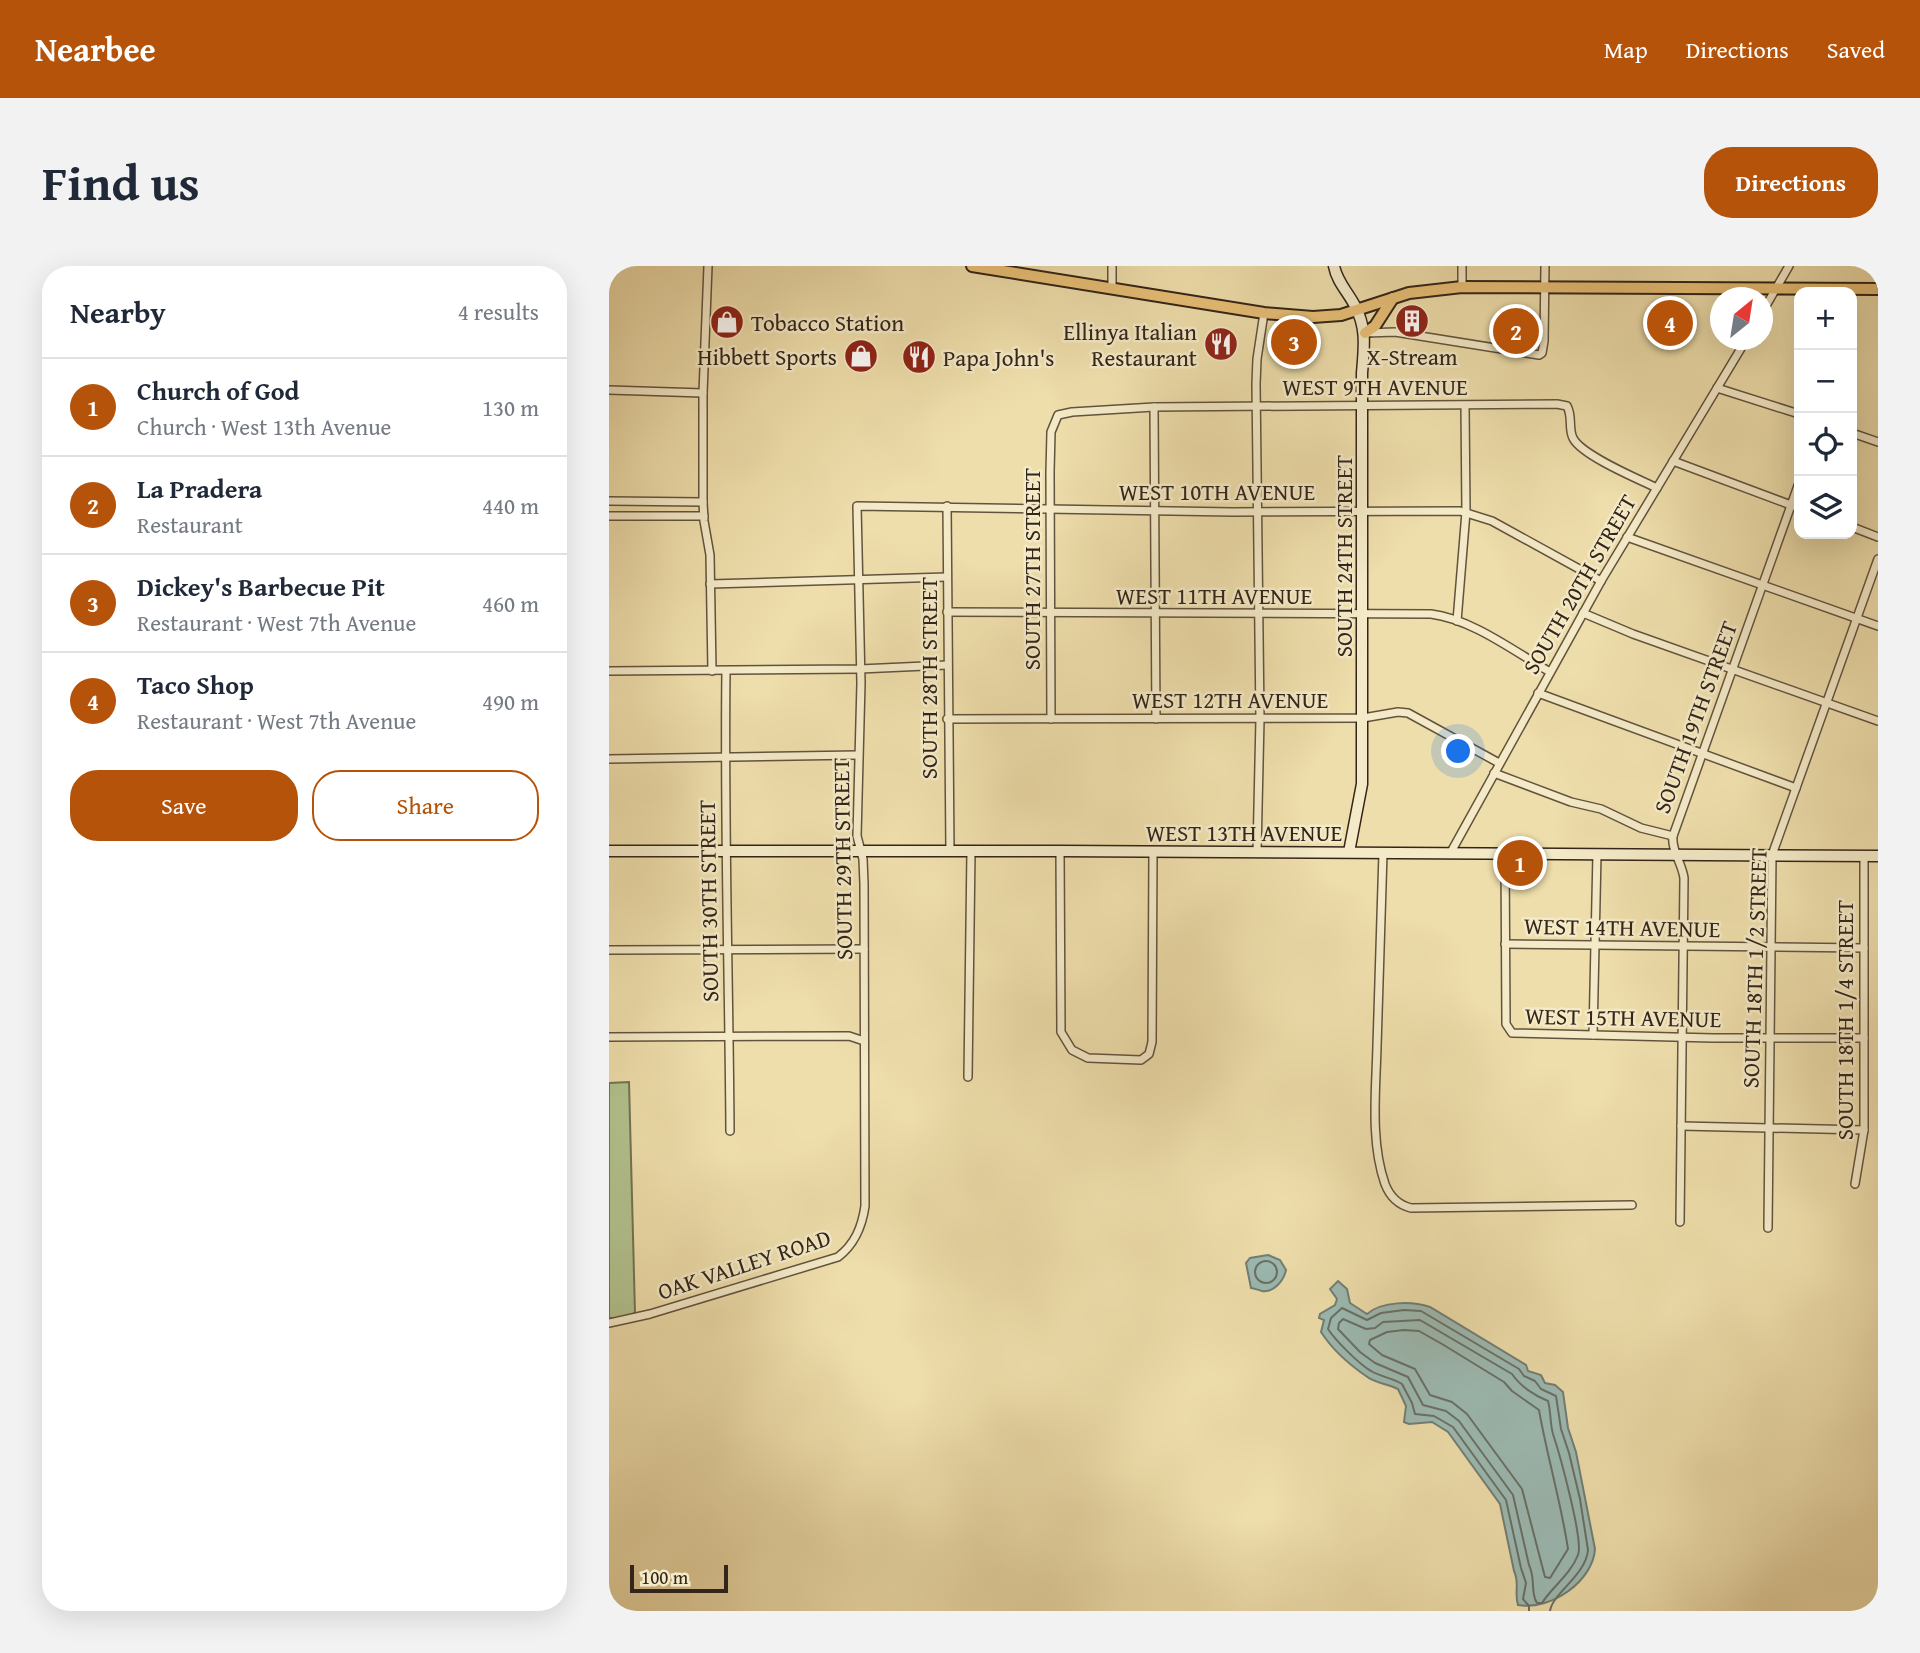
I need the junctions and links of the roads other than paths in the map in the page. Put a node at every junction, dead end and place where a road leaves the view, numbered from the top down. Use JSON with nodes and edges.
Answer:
{"nodes":[{"id":1,"x":708,"y":266,"type":"edge"},
{"id":2,"x":972,"y":266,"type":"edge"},
{"id":3,"x":1112,"y":266,"type":"edge"},
{"id":4,"x":1334,"y":266,"type":"edge"},
{"id":5,"x":1462,"y":266,"type":"edge"},
{"id":6,"x":1545,"y":266,"type":"edge"},
{"id":7,"x":1789,"y":266,"type":"edge"},
{"id":8,"x":1462,"y":287,"type":"junction"},
{"id":9,"x":1545,"y":287,"type":"junction"},
{"id":10,"x":1112,"y":289,"type":"junction"},
{"id":11,"x":1878,"y":289,"type":"edge"},
{"id":12,"x":1775,"y":290,"type":"junction"},
{"id":13,"x":1773,"y":293,"type":"edge"},
{"id":14,"x":1393,"y":298,"type":"junction"},
{"id":15,"x":1357,"y":310,"type":"junction"},
{"id":16,"x":1264,"y":313,"type":"junction"},
{"id":17,"x":1365,"y":333,"type":"junction"},
{"id":18,"x":1740,"y":350,"type":"edge"},
{"id":19,"x":1717,"y":388,"type":"junction"},
{"id":20,"x":609,"y":390,"type":"edge"},
{"id":21,"x":703,"y":393,"type":"junction"},
{"id":22,"x":1256,"y":405,"type":"junction"},
{"id":23,"x":1362,"y":406,"type":"junction"},
{"id":24,"x":1465,"y":406,"type":"junction"},
{"id":25,"x":1154,"y":407,"type":"junction"},
{"id":26,"x":1796,"y":413,"type":"edge"},
{"id":27,"x":1055,"y":419,"type":"joint"},
{"id":28,"x":1857,"y":435,"type":"edge"},
{"id":29,"x":1878,"y":442,"type":"edge"},
{"id":30,"x":1673,"y":461,"type":"junction"},
{"id":31,"x":1657,"y":488,"type":"junction"},
{"id":32,"x":609,"y":501,"type":"edge"},
{"id":33,"x":703,"y":502,"type":"junction"},
{"id":34,"x":857,"y":506,"type":"joint"},
{"id":35,"x":947,"y":506,"type":"junction"},
{"id":36,"x":1794,"y":507,"type":"edge"},
{"id":37,"x":1050,"y":508,"type":"junction"},
{"id":38,"x":1794,"y":509,"type":"edge"},
{"id":39,"x":1153,"y":510,"type":"junction"},
{"id":40,"x":1362,"y":511,"type":"junction"},
{"id":41,"x":1256,"y":512,"type":"junction"},
{"id":42,"x":1466,"y":512,"type":"junction"},
{"id":43,"x":609,"y":516,"type":"edge"},
{"id":44,"x":703,"y":516,"type":"junction"},
{"id":45,"x":1857,"y":529,"type":"edge"},
{"id":46,"x":1627,"y":537,"type":"junction"},
{"id":47,"x":1878,"y":537,"type":"edge"},
{"id":48,"x":1878,"y":559,"type":"edge"},
{"id":49,"x":947,"y":576,"type":"junction"},
{"id":50,"x":858,"y":580,"type":"junction"},
{"id":51,"x":1601,"y":581,"type":"junction"},
{"id":52,"x":710,"y":584,"type":"junction"},
{"id":53,"x":1762,"y":586,"type":"junction"},
{"id":54,"x":947,"y":612,"type":"junction"},
{"id":55,"x":1583,"y":612,"type":"junction"},
{"id":56,"x":1050,"y":614,"type":"junction"},
{"id":57,"x":1155,"y":614,"type":"junction"},
{"id":58,"x":1361,"y":614,"type":"junction"},
{"id":59,"x":1258,"y":615,"type":"junction"},
{"id":60,"x":1857,"y":619,"type":"junction"},
{"id":61,"x":1457,"y":621,"type":"junction"},
{"id":62,"x":1878,"y":626,"type":"edge"},
{"id":63,"x":947,"y":665,"type":"junction"},
{"id":64,"x":860,"y":669,"type":"junction"},
{"id":65,"x":1732,"y":669,"type":"junction"},
{"id":66,"x":609,"y":671,"type":"edge"},
{"id":67,"x":712,"y":671,"type":"junction"},
{"id":68,"x":726,"y":671,"type":"junction"},
{"id":69,"x":1550,"y":672,"type":"junction"},
{"id":70,"x":1538,"y":693,"type":"junction"},
{"id":71,"x":1826,"y":703,"type":"junction"},
{"id":72,"x":1363,"y":718,"type":"junction"},
{"id":73,"x":947,"y":719,"type":"junction"},
{"id":74,"x":1051,"y":719,"type":"junction"},
{"id":75,"x":1156,"y":719,"type":"junction"},
{"id":76,"x":1260,"y":719,"type":"junction"},
{"id":77,"x":1878,"y":721,"type":"edge"},
{"id":78,"x":1702,"y":754,"type":"junction"},
{"id":79,"x":858,"y":755,"type":"junction"},
{"id":80,"x":725,"y":758,"type":"junction"},
{"id":81,"x":609,"y":759,"type":"edge"},
{"id":82,"x":1499,"y":763,"type":"junction"},
{"id":83,"x":1494,"y":773,"type":"junction"},
{"id":84,"x":1796,"y":788,"type":"junction"},
{"id":85,"x":1673,"y":836,"type":"junction"},
{"id":86,"x":950,"y":850,"type":"junction"},
{"id":87,"x":609,"y":851,"type":"edge"},
{"id":88,"x":860,"y":851,"type":"junction"},
{"id":89,"x":971,"y":851,"type":"junction"},
{"id":90,"x":1060,"y":851,"type":"junction"},
{"id":91,"x":726,"y":852,"type":"junction"},
{"id":92,"x":1153,"y":852,"type":"junction"},
{"id":93,"x":1257,"y":852,"type":"junction"},
{"id":94,"x":1349,"y":852,"type":"junction"},
{"id":95,"x":1451,"y":852,"type":"junction"},
{"id":96,"x":1383,"y":853,"type":"junction"},
{"id":97,"x":1505,"y":853,"type":"junction"},
{"id":98,"x":1597,"y":854,"type":"junction"},
{"id":99,"x":1677,"y":855,"type":"junction"},
{"id":100,"x":1772,"y":855,"type":"junction"},
{"id":101,"x":1864,"y":856,"type":"junction"},
{"id":102,"x":1878,"y":856,"type":"edge"},
{"id":103,"x":1505,"y":944,"type":"junction"},
{"id":104,"x":1595,"y":946,"type":"junction"},
{"id":105,"x":1682,"y":947,"type":"junction"},
{"id":106,"x":1772,"y":948,"type":"junction"},
{"id":107,"x":1864,"y":948,"type":"junction"},
{"id":108,"x":727,"y":949,"type":"junction"},
{"id":109,"x":863,"y":949,"type":"junction"},
{"id":110,"x":609,"y":950,"type":"edge"},
{"id":111,"x":1593,"y":1035,"type":"junction"},
{"id":112,"x":609,"y":1037,"type":"edge"},
{"id":113,"x":730,"y":1037,"type":"junction"},
{"id":114,"x":1682,"y":1038,"type":"junction"},
{"id":115,"x":1771,"y":1038,"type":"junction"},
{"id":116,"x":1864,"y":1038,"type":"junction"},
{"id":117,"x":864,"y":1041,"type":"junction"},
{"id":118,"x":968,"y":1077,"type":"dead end"},
{"id":119,"x":1681,"y":1126,"type":"junction"},
{"id":120,"x":1769,"y":1128,"type":"junction"},
{"id":121,"x":1864,"y":1130,"type":"junction"},
{"id":122,"x":730,"y":1131,"type":"dead end"},
{"id":123,"x":1855,"y":1184,"type":"dead end"},
{"id":124,"x":1632,"y":1205,"type":"dead end"},
{"id":125,"x":865,"y":1210,"type":"joint"},
{"id":126,"x":1680,"y":1222,"type":"dead end"},
{"id":127,"x":1767,"y":1228,"type":"dead end"},
{"id":128,"x":609,"y":1323,"type":"edge"}],
"edges":[{"from":1,"to":21,"type":"street"},
{"from":2,"to":10,"type":"main road"},
{"from":3,"to":10,"type":"street"},
{"from":4,"to":15,"type":"street","name":"SOUTH 24TH STREET"},
{"from":5,"to":8,"type":"street"},
{"from":6,"to":9,"type":"street"},
{"from":7,"to":12,"type":"street"},
{"from":8,"to":9,"type":"main road"},
{"from":8,"to":14,"type":"main road"},
{"from":9,"to":12,"type":"main road"},
{"from":9,"to":17,"type":"street"},
{"from":10,"to":16,"type":"main road"},
{"from":11,"to":12,"type":"main road"},
{"from":12,"to":13,"type":"street"},
{"from":14,"to":15,"type":"main road"},
{"from":14,"to":17,"type":"main road"},
{"from":15,"to":16,"type":"main road"},
{"from":15,"to":17,"type":"street","name":"SOUTH 24TH STREET"},
{"from":16,"to":22,"type":"street"},
{"from":17,"to":23,"type":"street","name":"SOUTH 24TH STREET"},
{"from":18,"to":19,"type":"street","name":"SOUTH 20TH STREET"},
{"from":19,"to":26,"type":"street"},
{"from":19,"to":30,"type":"street","name":"SOUTH 20TH STREET"},
{"from":20,"to":21,"type":"street"},
{"from":21,"to":33,"type":"street"},
{"from":22,"to":23,"type":"street","name":"WEST 9TH AVENUE"},
{"from":22,"to":25,"type":"street","name":"WEST 9TH AVENUE"},
{"from":22,"to":41,"type":"street"},
{"from":23,"to":24,"type":"street","name":"WEST 9TH AVENUE"},
{"from":23,"to":40,"type":"street","name":"SOUTH 24TH STREET"},
{"from":24,"to":31,"type":"street","name":"WEST 9TH AVENUE"},
{"from":24,"to":42,"type":"street"},
{"from":25,"to":27,"type":"street","name":"WEST 9TH AVENUE"},
{"from":25,"to":39,"type":"street"},
{"from":27,"to":37,"type":"street","name":"SOUTH 27TH STREET"},
{"from":28,"to":29,"type":"street"},
{"from":30,"to":31,"type":"street","name":"SOUTH 20TH STREET"},
{"from":30,"to":36,"type":"street"},
{"from":31,"to":46,"type":"street","name":"SOUTH 20TH STREET"},
{"from":32,"to":33,"type":"street"},
{"from":33,"to":44,"type":"street"},
{"from":34,"to":35,"type":"street","name":"WEST 10TH AVENUE"},
{"from":34,"to":50,"type":"street","name":"SOUTH 29TH STREET"},
{"from":35,"to":37,"type":"street","name":"WEST 10TH AVENUE"},
{"from":35,"to":49,"type":"street","name":"SOUTH 28TH STREET"},
{"from":37,"to":39,"type":"street","name":"WEST 10TH AVENUE"},
{"from":37,"to":56,"type":"street","name":"SOUTH 27TH STREET"},
{"from":38,"to":53,"type":"street","name":"SOUTH 19TH STREET"},
{"from":39,"to":41,"type":"street","name":"WEST 10TH AVENUE"},
{"from":39,"to":57,"type":"street"},
{"from":40,"to":41,"type":"street","name":"WEST 10TH AVENUE"},
{"from":40,"to":42,"type":"street","name":"WEST 10TH AVENUE"},
{"from":40,"to":58,"type":"street","name":"SOUTH 24TH STREET"},
{"from":41,"to":59,"type":"street"},
{"from":42,"to":51,"type":"street","name":"WEST 10TH AVENUE"},
{"from":42,"to":61,"type":"street"},
{"from":43,"to":44,"type":"street"},
{"from":44,"to":52,"type":"street"},
{"from":45,"to":47,"type":"street"},
{"from":46,"to":51,"type":"street","name":"SOUTH 20TH STREET"},
{"from":46,"to":53,"type":"street"},
{"from":48,"to":60,"type":"street","name":"SOUTH 18TH 1/2 STREET"},
{"from":49,"to":50,"type":"street"},
{"from":49,"to":54,"type":"street","name":"SOUTH 28TH STREET"},
{"from":50,"to":52,"type":"street"},
{"from":50,"to":64,"type":"street","name":"SOUTH 29TH STREET"},
{"from":51,"to":55,"type":"street","name":"SOUTH 20TH STREET"},
{"from":52,"to":67,"type":"street"},
{"from":53,"to":60,"type":"street"},
{"from":53,"to":65,"type":"street","name":"SOUTH 19TH STREET"},
{"from":54,"to":56,"type":"street","name":"WEST 11TH AVENUE"},
{"from":54,"to":63,"type":"street","name":"SOUTH 28TH STREET"},
{"from":55,"to":65,"type":"street"},
{"from":55,"to":69,"type":"street","name":"SOUTH 20TH STREET"},
{"from":56,"to":57,"type":"street","name":"WEST 11TH AVENUE"},
{"from":56,"to":74,"type":"street","name":"SOUTH 27TH STREET"},
{"from":57,"to":59,"type":"street","name":"WEST 11TH AVENUE"},
{"from":57,"to":75,"type":"street"},
{"from":58,"to":59,"type":"street","name":"WEST 11TH AVENUE"},
{"from":58,"to":61,"type":"street","name":"WEST 11TH AVENUE"},
{"from":58,"to":72,"type":"street","name":"SOUTH 24TH STREET"},
{"from":59,"to":76,"type":"street"},
{"from":60,"to":62,"type":"street"},
{"from":60,"to":71,"type":"street","name":"SOUTH 18TH 1/2 STREET"},
{"from":61,"to":69,"type":"street","name":"WEST 11TH AVENUE"},
{"from":63,"to":64,"type":"street"},
{"from":63,"to":73,"type":"street","name":"SOUTH 28TH STREET"},
{"from":64,"to":68,"type":"street"},
{"from":64,"to":79,"type":"street","name":"SOUTH 29TH STREET"},
{"from":65,"to":71,"type":"street"},
{"from":65,"to":78,"type":"street","name":"SOUTH 19TH STREET"},
{"from":66,"to":67,"type":"street"},
{"from":67,"to":68,"type":"street"},
{"from":68,"to":80,"type":"street","name":"SOUTH 30TH STREET"},
{"from":69,"to":70,"type":"street","name":"SOUTH 20TH STREET"},
{"from":70,"to":78,"type":"street"},
{"from":70,"to":82,"type":"street","name":"SOUTH 20TH STREET"},
{"from":71,"to":77,"type":"street"},
{"from":71,"to":84,"type":"street","name":"SOUTH 18TH 1/2 STREET"},
{"from":72,"to":76,"type":"street","name":"WEST 12TH AVENUE"},
{"from":72,"to":82,"type":"street","name":"WEST 12TH AVENUE"},
{"from":72,"to":94,"type":"street","name":"SOUTH 24TH STREET"},
{"from":73,"to":74,"type":"street","name":"WEST 12TH AVENUE"},
{"from":73,"to":86,"type":"street","name":"SOUTH 28TH STREET"},
{"from":74,"to":75,"type":"street","name":"WEST 12TH AVENUE"},
{"from":75,"to":76,"type":"street","name":"WEST 12TH AVENUE"},
{"from":76,"to":93,"type":"street"},
{"from":78,"to":84,"type":"street"},
{"from":78,"to":85,"type":"street","name":"SOUTH 19TH STREET"},
{"from":79,"to":80,"type":"street"},
{"from":79,"to":88,"type":"street","name":"SOUTH 29TH STREET"},
{"from":80,"to":81,"type":"street"},
{"from":80,"to":91,"type":"street","name":"SOUTH 30TH STREET"},
{"from":82,"to":83,"type":"street","name":"SOUTH 20TH STREET"},
{"from":83,"to":85,"type":"street"},
{"from":83,"to":95,"type":"street","name":"SOUTH 20TH STREET"},
{"from":84,"to":100,"type":"street","name":"SOUTH 18TH 1/2 STREET"},
{"from":85,"to":99,"type":"street","name":"SOUTH 19TH STREET"},
{"from":86,"to":88,"type":"street","name":"WEST 13TH AVENUE"},
{"from":86,"to":89,"type":"street","name":"WEST 13TH AVENUE"},
{"from":87,"to":91,"type":"street","name":"WEST 13TH AVENUE"},
{"from":88,"to":91,"type":"street","name":"WEST 13TH AVENUE"},
{"from":88,"to":109,"type":"street","name":"SOUTH 29TH STREET"},
{"from":89,"to":90,"type":"street","name":"WEST 13TH AVENUE"},
{"from":89,"to":118,"type":"street"},
{"from":90,"to":92,"type":"street","name":"WEST 13TH AVENUE"},
{"from":90,"to":92,"type":"street"},
{"from":91,"to":108,"type":"street","name":"SOUTH 30TH STREET"},
{"from":92,"to":93,"type":"street","name":"WEST 13TH AVENUE"},
{"from":93,"to":94,"type":"street","name":"WEST 13TH AVENUE"},
{"from":94,"to":96,"type":"street","name":"WEST 13TH AVENUE"},
{"from":95,"to":96,"type":"street","name":"WEST 13TH AVENUE"},
{"from":95,"to":97,"type":"street","name":"WEST 13TH AVENUE"},
{"from":96,"to":124,"type":"street"},
{"from":97,"to":98,"type":"street","name":"WEST 13TH AVENUE"},
{"from":97,"to":103,"type":"street"},
{"from":98,"to":99,"type":"street","name":"WEST 13TH AVENUE"},
{"from":98,"to":104,"type":"street"},
{"from":99,"to":100,"type":"street","name":"WEST 13TH AVENUE"},
{"from":99,"to":105,"type":"street","name":"SOUTH 19TH STREET"},
{"from":100,"to":101,"type":"street","name":"WEST 13TH AVENUE"},
{"from":100,"to":106,"type":"street","name":"SOUTH 18TH 1/2 STREET"},
{"from":101,"to":102,"type":"street","name":"WEST 13TH AVENUE"},
{"from":101,"to":107,"type":"street","name":"SOUTH 18TH 1/4 STREET"},
{"from":103,"to":104,"type":"street","name":"WEST 14TH AVENUE"},
{"from":103,"to":111,"type":"street","name":"WEST 15TH AVENUE"},
{"from":104,"to":105,"type":"street","name":"WEST 14TH AVENUE"},
{"from":104,"to":111,"type":"street"},
{"from":105,"to":106,"type":"street","name":"WEST 14TH AVENUE"},
{"from":105,"to":114,"type":"street","name":"SOUTH 19TH STREET"},
{"from":106,"to":107,"type":"street","name":"WEST 14TH AVENUE"},
{"from":106,"to":115,"type":"street","name":"SOUTH 18TH 1/2 STREET"},
{"from":107,"to":116,"type":"street","name":"SOUTH 18TH 1/4 STREET"},
{"from":108,"to":109,"type":"street"},
{"from":108,"to":110,"type":"street"},
{"from":108,"to":113,"type":"street","name":"SOUTH 30TH STREET"},
{"from":109,"to":117,"type":"street","name":"SOUTH 29TH STREET"},
{"from":111,"to":114,"type":"street","name":"WEST 15TH AVENUE"},
{"from":112,"to":113,"type":"street"},
{"from":113,"to":117,"type":"street"},
{"from":113,"to":122,"type":"street","name":"SOUTH 30TH STREET"},
{"from":114,"to":115,"type":"street","name":"WEST 15TH AVENUE"},
{"from":114,"to":119,"type":"street","name":"SOUTH 19TH STREET"},
{"from":115,"to":116,"type":"street","name":"WEST 15TH AVENUE"},
{"from":115,"to":120,"type":"street","name":"SOUTH 18TH 1/2 STREET"},
{"from":116,"to":121,"type":"street","name":"SOUTH 18TH 1/4 STREET"},
{"from":117,"to":125,"type":"street","name":"SOUTH 29TH STREET"},
{"from":119,"to":120,"type":"street"},
{"from":119,"to":126,"type":"street","name":"SOUTH 19TH STREET"},
{"from":120,"to":121,"type":"street"},
{"from":120,"to":127,"type":"street","name":"SOUTH 18TH 1/2 STREET"},
{"from":121,"to":123,"type":"street","name":"SOUTH 18TH 1/4 STREET"},
{"from":125,"to":128,"type":"street","name":"OAK VALLEY ROAD"}]}
